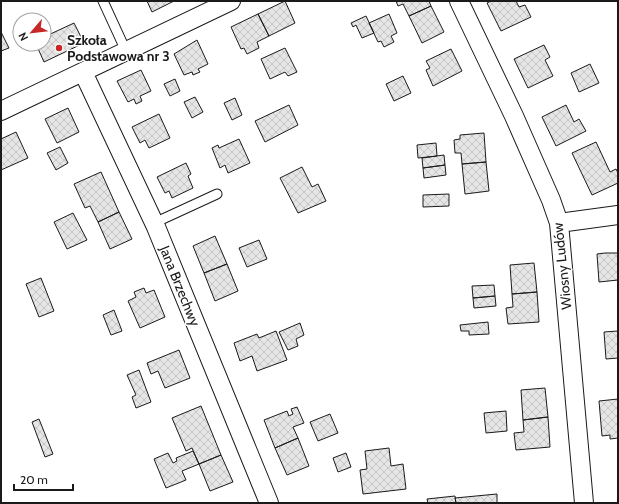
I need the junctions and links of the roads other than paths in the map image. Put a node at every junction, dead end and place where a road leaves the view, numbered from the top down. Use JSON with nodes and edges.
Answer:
{"nodes":[{"id":1,"x":103,"y":1,"type":"edge"},
{"id":2,"x":231,"y":1,"type":"edge"},
{"id":3,"x":459,"y":1,"type":"edge"},
{"id":4,"x":126,"y":51,"type":"junction"},
{"id":5,"x":83,"y":72,"type":"junction"},
{"id":6,"x":1,"y":111,"type":"edge"},
{"id":7,"x":217,"y":194,"type":"dead end"},
{"id":8,"x":618,"y":215,"type":"edge"},
{"id":9,"x":154,"y":223,"type":"junction"},
{"id":10,"x":559,"y":223,"type":"junction"},
{"id":11,"x":270,"y":503,"type":"edge"},
{"id":12,"x":584,"y":503,"type":"edge"}],
"edges":[{"from":1,"to":4,"type":"lane"},
{"from":2,"to":4,"type":"street"},
{"from":3,"to":10,"type":"street","name":"Wiosny Ludów"},
{"from":4,"to":5,"type":"street"},
{"from":5,"to":6,"type":"street"},
{"from":5,"to":9,"type":"street","name":"Jana Brzechwy"},
{"from":7,"to":9,"type":"lane"},
{"from":8,"to":10,"type":"street"},
{"from":9,"to":11,"type":"street","name":"Jana Brzechwy"},
{"from":10,"to":12,"type":"street","name":"Wiosny Ludów"}]}
